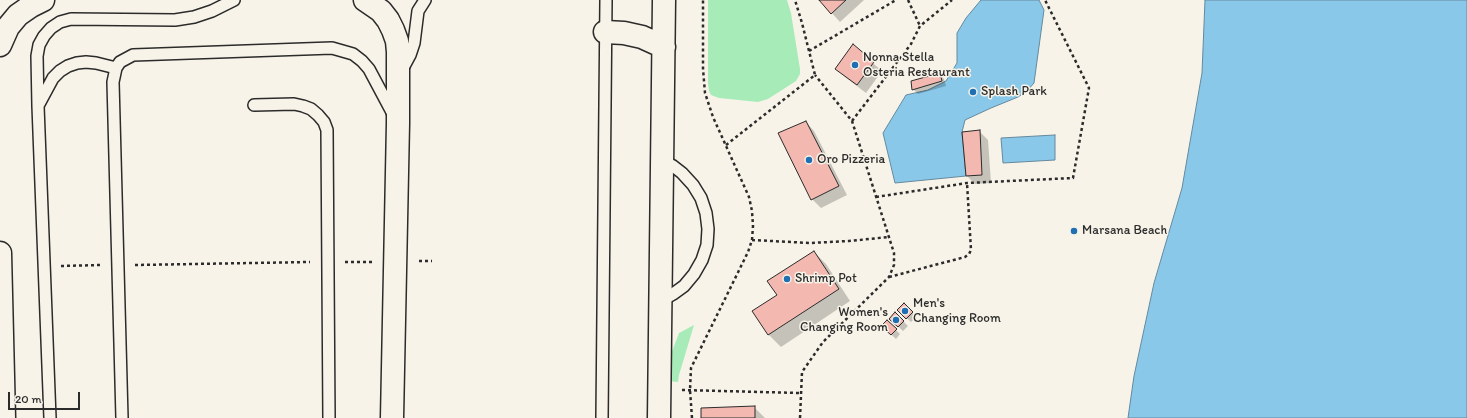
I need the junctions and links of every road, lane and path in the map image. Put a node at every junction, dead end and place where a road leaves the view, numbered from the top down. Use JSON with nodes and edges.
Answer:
{"nodes":[{"id":1,"x":43,"y":0,"type":"edge"},
{"id":2,"x":234,"y":0,"type":"edge"},
{"id":3,"x":365,"y":0,"type":"edge"},
{"id":4,"x":425,"y":0,"type":"edge"},
{"id":5,"x":606,"y":0,"type":"edge"},
{"id":6,"x":664,"y":0,"type":"edge"},
{"id":7,"x":795,"y":0,"type":"edge"},
{"id":8,"x":896,"y":0,"type":"edge"},
{"id":9,"x":908,"y":0,"type":"edge"},
{"id":10,"x":952,"y":0,"type":"edge"},
{"id":11,"x":1045,"y":0,"type":"edge"},
{"id":12,"x":920,"y":26,"type":"junction"},
{"id":13,"x":605,"y":32,"type":"junction"},
{"id":14,"x":0,"y":45,"type":"edge"},
{"id":15,"x":664,"y":47,"type":"junction"},
{"id":16,"x":809,"y":51,"type":"junction"},
{"id":17,"x":116,"y":68,"type":"junction"},
{"id":18,"x":815,"y":75,"type":"junction"},
{"id":19,"x":398,"y":76,"type":"junction"},
{"id":20,"x":254,"y":105,"type":"dead end"},
{"id":21,"x":38,"y":106,"type":"junction"},
{"id":22,"x":852,"y":121,"type":"junction"},
{"id":23,"x":398,"y":123,"type":"junction"},
{"id":24,"x":726,"y":145,"type":"dead end"},
{"id":25,"x":662,"y":160,"type":"junction"},
{"id":26,"x":968,"y":183,"type":"junction"},
{"id":27,"x":876,"y":197,"type":"junction"},
{"id":28,"x":888,"y":237,"type":"junction"},
{"id":29,"x":752,"y":240,"type":"dead end"},
{"id":30,"x":0,"y":253,"type":"edge"},
{"id":31,"x":432,"y":261,"type":"dead end"},
{"id":32,"x":328,"y":262,"type":"junction"},
{"id":33,"x":395,"y":262,"type":"junction"},
{"id":34,"x":118,"y":265,"type":"junction"},
{"id":35,"x":44,"y":266,"type":"junction"},
{"id":36,"x":889,"y":277,"type":"junction"},
{"id":37,"x":661,"y":300,"type":"junction"},
{"id":38,"x":660,"y":389,"type":"junction"},
{"id":39,"x":800,"y":393,"type":"junction"},
{"id":40,"x":4,"y":418,"type":"edge"},
{"id":41,"x":50,"y":418,"type":"edge"},
{"id":42,"x":122,"y":418,"type":"edge"},
{"id":43,"x":328,"y":418,"type":"edge"},
{"id":44,"x":393,"y":418,"type":"edge"},
{"id":45,"x":602,"y":418,"type":"edge"},
{"id":46,"x":659,"y":418,"type":"edge"},
{"id":47,"x":800,"y":418,"type":"edge"}],
"edges":[{"from":1,"to":14,"type":"street"},
{"from":2,"to":21,"type":"lane"},
{"from":3,"to":19,"type":"street"},
{"from":4,"to":19,"type":"lane"},
{"from":5,"to":13,"type":"lane"},
{"from":6,"to":15,"type":"street"},
{"from":7,"to":16,"type":"path"},
{"from":8,"to":16,"type":"path"},
{"from":9,"to":12,"type":"path"},
{"from":10,"to":12,"type":"path"},
{"from":11,"to":26,"type":"path"},
{"from":12,"to":22,"type":"path"},
{"from":13,"to":15,"type":"street"},
{"from":13,"to":45,"type":"lane"},
{"from":15,"to":25,"type":"street"},
{"from":16,"to":18,"type":"path"},
{"from":17,"to":21,"type":"lane"},
{"from":17,"to":23,"type":"lane"},
{"from":17,"to":34,"type":"lane"},
{"from":18,"to":22,"type":"path"},
{"from":18,"to":24,"type":"path"},
{"from":19,"to":23,"type":"street"},
{"from":20,"to":32,"type":"lane"},
{"from":21,"to":35,"type":"lane"},
{"from":22,"to":27,"type":"path"},
{"from":23,"to":33,"type":"street"},
{"from":25,"to":37,"type":"street"},
{"from":25,"to":37,"type":"lane"},
{"from":26,"to":27,"type":"path"},
{"from":26,"to":36,"type":"path"},
{"from":27,"to":28,"type":"path"},
{"from":28,"to":29,"type":"path"},
{"from":28,"to":36,"type":"path"},
{"from":30,"to":40,"type":"street"},
{"from":31,"to":33,"type":"path"},
{"from":32,"to":33,"type":"path"},
{"from":32,"to":34,"type":"path"},
{"from":32,"to":43,"type":"lane"},
{"from":33,"to":44,"type":"street"},
{"from":34,"to":35,"type":"path"},
{"from":34,"to":42,"type":"lane"},
{"from":35,"to":41,"type":"lane"},
{"from":36,"to":39,"type":"path"},
{"from":37,"to":38,"type":"street"},
{"from":38,"to":39,"type":"path"},
{"from":38,"to":46,"type":"street"},
{"from":39,"to":47,"type":"path"}]}
